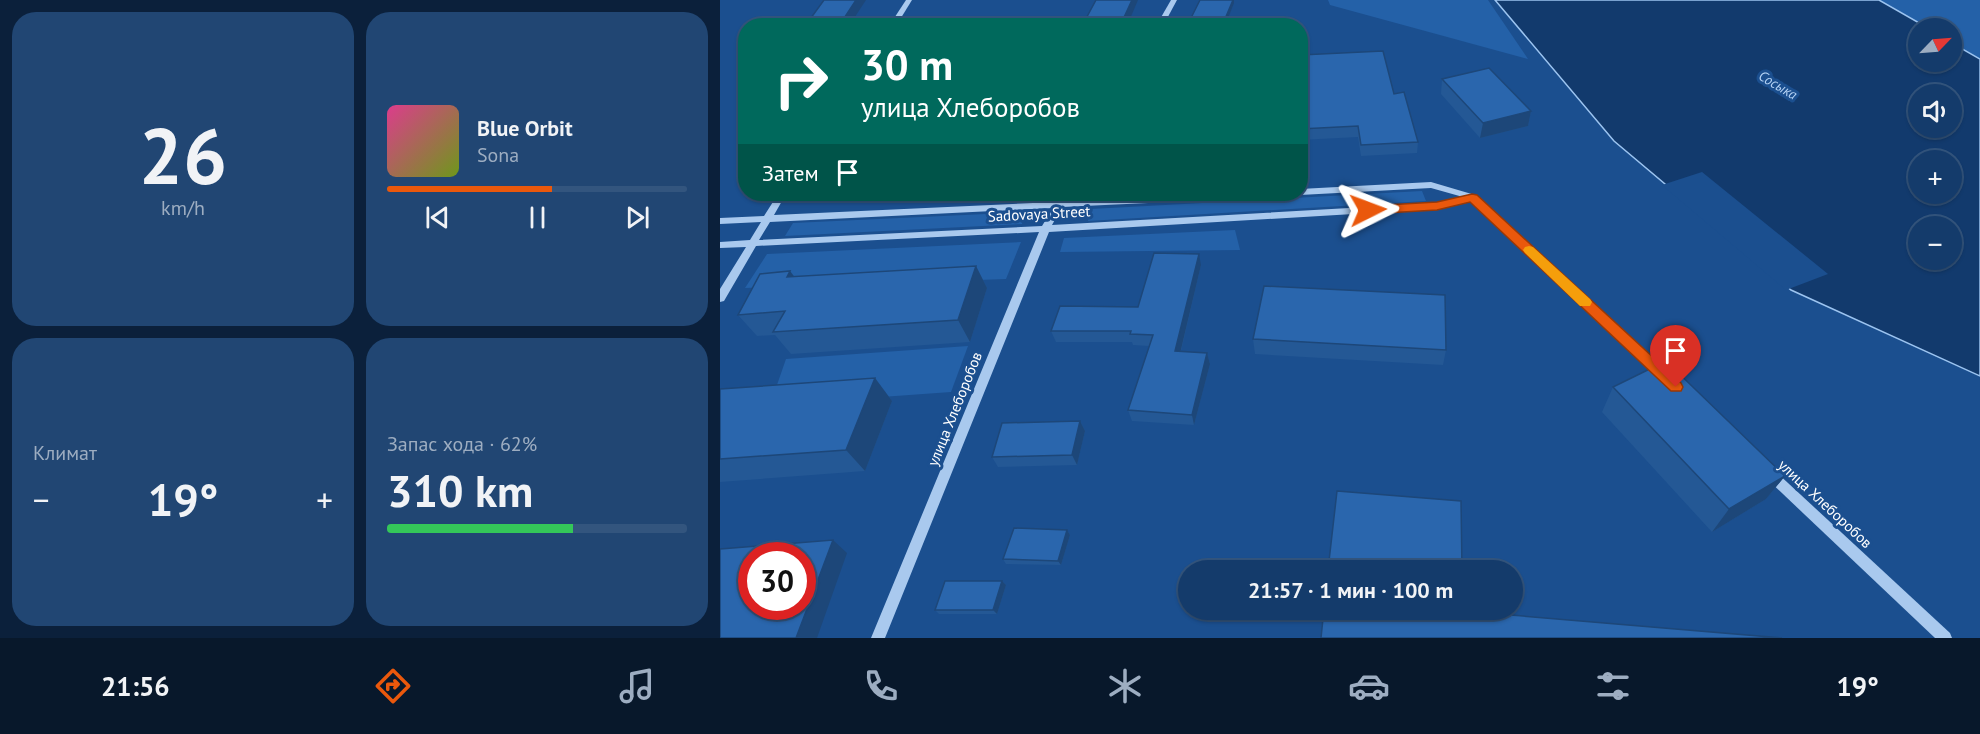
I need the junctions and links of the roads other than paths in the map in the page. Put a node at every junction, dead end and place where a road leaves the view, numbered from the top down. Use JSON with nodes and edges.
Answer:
{"nodes":[{"id":1,"x":909,"y":0,"type":"edge"},
{"id":2,"x":1174,"y":0,"type":"edge"},
{"id":3,"x":897,"y":18,"type":"edge"},
{"id":4,"x":1164,"y":18,"type":"edge"},
{"id":5,"x":1308,"y":192,"type":"edge"},
{"id":6,"x":1472,"y":197,"type":"junction"},
{"id":7,"x":777,"y":201,"type":"edge"},
{"id":8,"x":1061,"y":201,"type":"edge"},
{"id":9,"x":1138,"y":201,"type":"edge"},
{"id":10,"x":1058,"y":205,"type":"junction"},
{"id":11,"x":766,"y":218,"type":"junction"},
{"id":12,"x":720,"y":221,"type":"edge"},
{"id":13,"x":1045,"y":229,"type":"junction"},
{"id":14,"x":752,"y":243,"type":"junction"},
{"id":15,"x":720,"y":244,"type":"edge"},
{"id":16,"x":720,"y":298,"type":"edge"},
{"id":17,"x":1672,"y":383,"type":"edge"},
{"id":18,"x":1758,"y":463,"type":"edge"},
{"id":19,"x":878,"y":638,"type":"edge"},
{"id":20,"x":1945,"y":638,"type":"edge"}],
"edges":[{"from":1,"to":3,"type":"street"},
{"from":2,"to":4,"type":"street"},
{"from":5,"to":6,"type":"street"},
{"from":6,"to":13,"type":"street","name":"Sadovaya Street"},
{"from":6,"to":17,"type":"street"},
{"from":7,"to":11,"type":"street"},
{"from":8,"to":10,"type":"street","name":"улица Хлеборобов"},
{"from":9,"to":10,"type":"street","name":"Sadovaya Street"},
{"from":10,"to":11,"type":"street","name":"Sadovaya Street"},
{"from":10,"to":13,"type":"street","name":"улица Хлеборобов"},
{"from":11,"to":12,"type":"street","name":"Sadovaya Street"},
{"from":11,"to":14,"type":"street"},
{"from":13,"to":14,"type":"street","name":"Sadovaya Street"},
{"from":13,"to":19,"type":"street","name":"улица Хлеборобов"},
{"from":14,"to":15,"type":"street","name":"Sadovaya Street"},
{"from":14,"to":16,"type":"street"},
{"from":18,"to":20,"type":"street","name":"улица Хлеборобов"}]}
